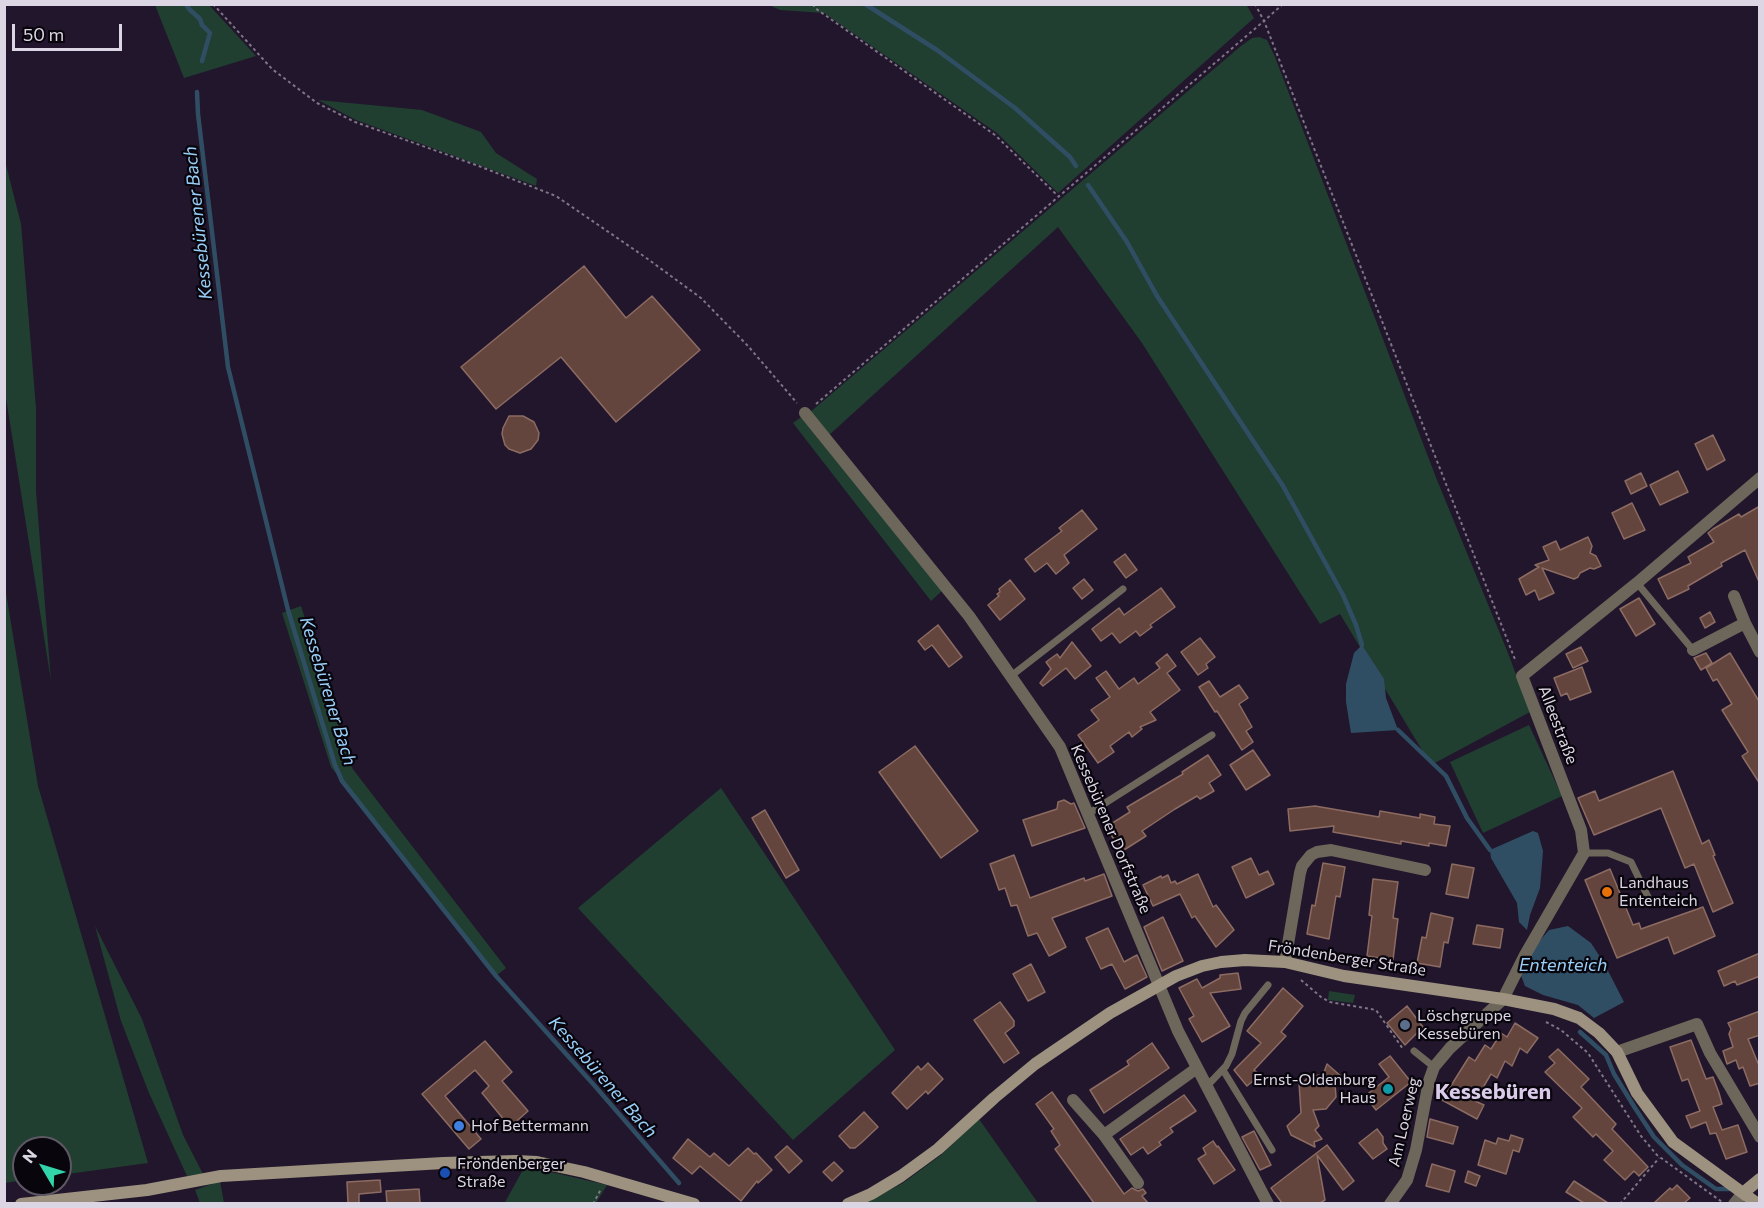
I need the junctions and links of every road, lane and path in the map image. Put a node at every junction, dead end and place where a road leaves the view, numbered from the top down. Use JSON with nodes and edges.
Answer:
{"nodes":[{"id":1,"x":213,"y":4,"type":"edge"},
{"id":2,"x":813,"y":4,"type":"edge"},
{"id":3,"x":1255,"y":4,"type":"edge"},
{"id":4,"x":1283,"y":4,"type":"edge"},
{"id":5,"x":1264,"y":21,"type":"junction"},
{"id":6,"x":1058,"y":196,"type":"junction"},
{"id":7,"x":805,"y":413,"type":"junction"},
{"id":8,"x":1760,"y":478,"type":"edge"},
{"id":9,"x":1638,"y":583,"type":"junction"},
{"id":10,"x":1123,"y":589,"type":"dead end"},
{"id":11,"x":1734,"y":596,"type":"dead end"},
{"id":12,"x":1746,"y":622,"type":"junction"},
{"id":13,"x":1693,"y":650,"type":"joint"},
{"id":14,"x":1760,"y":652,"type":"edge"},
{"id":15,"x":1011,"y":676,"type":"junction"},
{"id":16,"x":1522,"y":676,"type":"junction"},
{"id":17,"x":1212,"y":735,"type":"dead end"},
{"id":18,"x":1088,"y":814,"type":"junction"},
{"id":19,"x":1584,"y":853,"type":"junction"},
{"id":20,"x":1425,"y":870,"type":"dead end"},
{"id":21,"x":1648,"y":897,"type":"dead end"},
{"id":22,"x":1291,"y":964,"type":"junction"},
{"id":23,"x":1158,"y":985,"type":"junction"},
{"id":24,"x":1268,"y":985,"type":"dead end"},
{"id":25,"x":1503,"y":999,"type":"junction"},
{"id":26,"x":1545,"y":1021,"type":"dead end"},
{"id":27,"x":1414,"y":1051,"type":"joint"},
{"id":28,"x":1617,"y":1052,"type":"junction"},
{"id":29,"x":1434,"y":1067,"type":"junction"},
{"id":30,"x":1197,"y":1068,"type":"junction"},
{"id":31,"x":1223,"y":1070,"type":"junction"},
{"id":32,"x":1206,"y":1087,"type":"junction"},
{"id":33,"x":1073,"y":1100,"type":"dead end"},
{"id":34,"x":1104,"y":1136,"type":"junction"},
{"id":35,"x":1760,"y":1137,"type":"edge"},
{"id":36,"x":1272,"y":1150,"type":"dead end"},
{"id":37,"x":1660,"y":1157,"type":"junction"},
{"id":38,"x":1760,"y":1179,"type":"edge"},
{"id":39,"x":1138,"y":1183,"type":"dead end"},
{"id":40,"x":1743,"y":1193,"type":"junction"},
{"id":41,"x":21,"y":1203,"type":"edge"},
{"id":42,"x":694,"y":1203,"type":"edge"},
{"id":43,"x":848,"y":1203,"type":"edge"},
{"id":44,"x":1268,"y":1203,"type":"edge"},
{"id":45,"x":1390,"y":1203,"type":"edge"},
{"id":46,"x":1620,"y":1203,"type":"edge"},
{"id":47,"x":1724,"y":1203,"type":"edge"},
{"id":48,"x":1734,"y":1203,"type":"edge"},
{"id":49,"x":1758,"y":1203,"type":"edge"}],
"edges":[{"from":1,"to":7,"type":"path"},
{"from":2,"to":6,"type":"path"},
{"from":3,"to":5,"type":"path"},
{"from":4,"to":5,"type":"path"},
{"from":5,"to":6,"type":"path"},
{"from":5,"to":16,"type":"path"},
{"from":6,"to":7,"type":"path"},
{"from":7,"to":15,"type":"street","name":"Kessebürener Dorfstraße"},
{"from":8,"to":9,"type":"street","name":"Alleestraße"},
{"from":9,"to":13,"type":"lane"},
{"from":9,"to":16,"type":"street","name":"Alleestraße"},
{"from":10,"to":15,"type":"lane"},
{"from":11,"to":12,"type":"street"},
{"from":12,"to":13,"type":"street"},
{"from":12,"to":14,"type":"street"},
{"from":15,"to":18,"type":"street","name":"Kessebürener Dorfstraße"},
{"from":16,"to":19,"type":"street","name":"Alleestraße"},
{"from":17,"to":18,"type":"lane"},
{"from":18,"to":23,"type":"street","name":"Kessebürener Dorfstraße"},
{"from":19,"to":21,"type":"lane"},
{"from":19,"to":25,"type":"street"},
{"from":20,"to":22,"type":"street"},
{"from":22,"to":23,"type":"main road","name":"Fröndenberger Straße"},
{"from":22,"to":25,"type":"main road","name":"Fröndenberger Straße"},
{"from":22,"to":27,"type":"path"},
{"from":23,"to":30,"type":"street","name":"Kessebürener Dorfstraße"},
{"from":23,"to":43,"type":"main road","name":"Fröndenberger Straße"},
{"from":24,"to":31,"type":"lane"},
{"from":25,"to":28,"type":"main road","name":"Fröndenberger Straße"},
{"from":25,"to":29,"type":"street","name":"Am Loerweg"},
{"from":26,"to":37,"type":"path"},
{"from":27,"to":29,"type":"lane"},
{"from":28,"to":35,"type":"street"},
{"from":28,"to":40,"type":"main road","name":"Fröndenberger Straße"},
{"from":29,"to":45,"type":"street","name":"Am Loerweg"},
{"from":30,"to":32,"type":"street","name":"Kessebürener Dorfstraße"},
{"from":30,"to":34,"type":"street"},
{"from":31,"to":32,"type":"lane"},
{"from":31,"to":36,"type":"lane"},
{"from":32,"to":44,"type":"street","name":"Kessebürener Dorfstraße"},
{"from":33,"to":34,"type":"street"},
{"from":34,"to":39,"type":"street"},
{"from":37,"to":46,"type":"path"},
{"from":37,"to":47,"type":"path"},
{"from":38,"to":40,"type":"main road"},
{"from":40,"to":48,"type":"street"},
{"from":40,"to":49,"type":"main road","name":"Fröndenberger Straße"},
{"from":41,"to":42,"type":"main road"}]}
